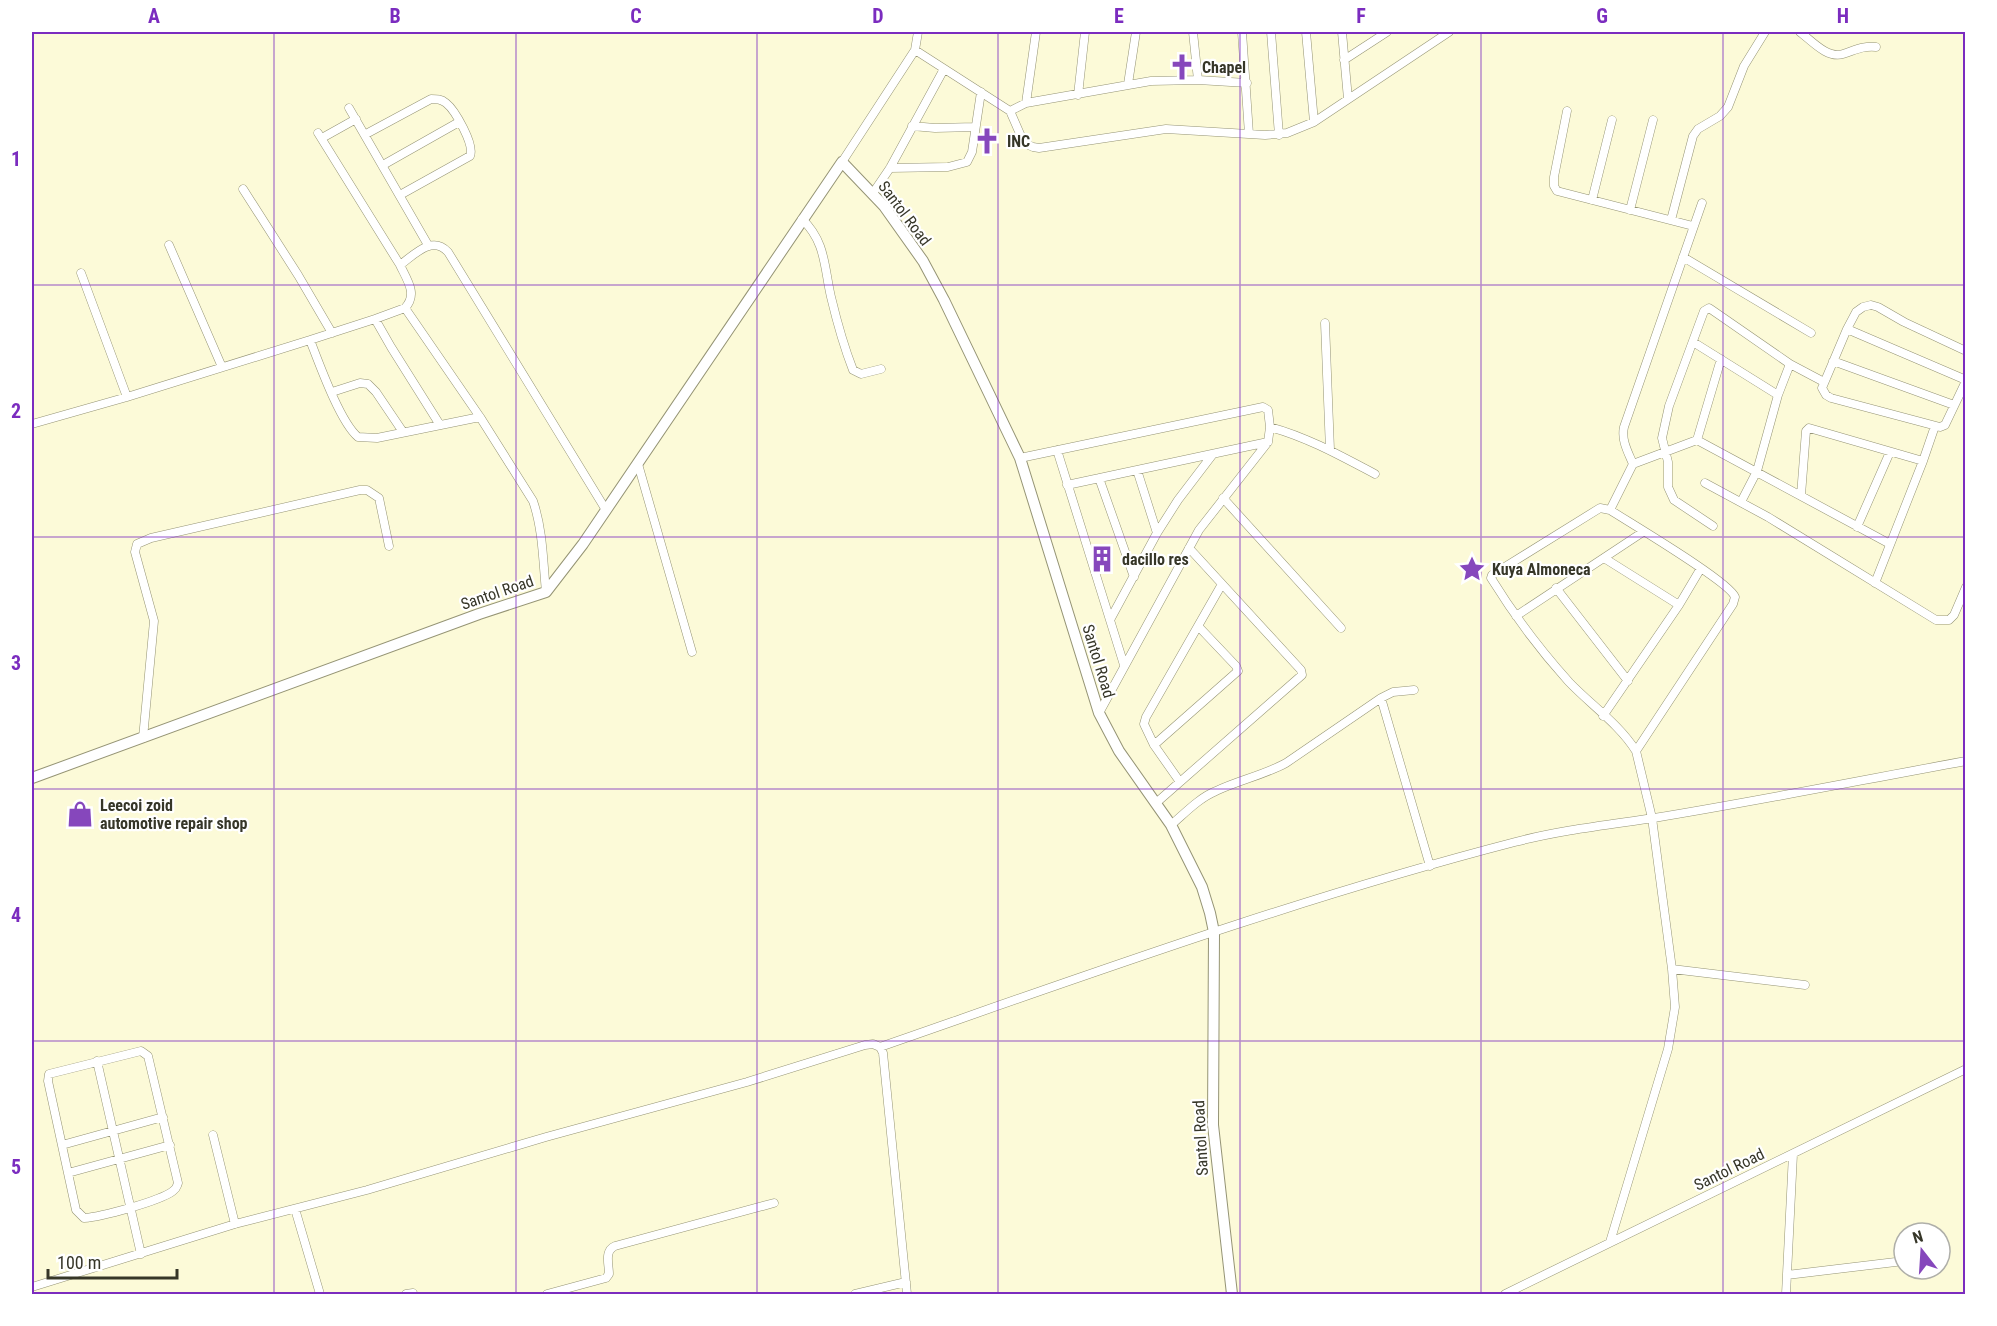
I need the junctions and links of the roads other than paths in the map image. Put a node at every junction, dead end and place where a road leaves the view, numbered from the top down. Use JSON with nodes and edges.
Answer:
{"nodes":[{"id":1,"x":918,"y":32,"type":"edge"},
{"id":2,"x":1036,"y":32,"type":"edge"},
{"id":3,"x":1085,"y":32,"type":"edge"},
{"id":4,"x":1136,"y":32,"type":"edge"},
{"id":5,"x":1193,"y":32,"type":"edge"},
{"id":6,"x":1242,"y":32,"type":"edge"},
{"id":7,"x":1271,"y":32,"type":"edge"},
{"id":8,"x":1306,"y":32,"type":"edge"},
{"id":9,"x":1342,"y":32,"type":"edge"},
{"id":10,"x":1387,"y":32,"type":"edge"},
{"id":11,"x":1449,"y":32,"type":"edge"},
{"id":12,"x":1765,"y":32,"type":"edge"},
{"id":13,"x":1800,"y":32,"type":"edge"},
{"id":14,"x":1876,"y":48,"type":"dead end"},
{"id":15,"x":915,"y":50,"type":"junction"},
{"id":16,"x":1344,"y":60,"type":"junction"},
{"id":17,"x":944,"y":69,"type":"junction"},
{"id":18,"x":1198,"y":80,"type":"junction"},
{"id":19,"x":1247,"y":83,"type":"junction"},
{"id":20,"x":1128,"y":84,"type":"junction"},
{"id":21,"x":981,"y":92,"type":"junction"},
{"id":22,"x":1078,"y":95,"type":"junction"},
{"id":23,"x":1348,"y":99,"type":"junction"},
{"id":24,"x":1026,"y":103,"type":"junction"},
{"id":25,"x":349,"y":108,"type":"dead end"},
{"id":26,"x":1010,"y":111,"type":"junction"},
{"id":27,"x":1567,"y":111,"type":"dead end"},
{"id":28,"x":356,"y":119,"type":"junction"},
{"id":29,"x":1612,"y":120,"type":"dead end"},
{"id":30,"x":1653,"y":120,"type":"dead end"},
{"id":31,"x":459,"y":122,"type":"junction"},
{"id":32,"x":1314,"y":122,"type":"junction"},
{"id":33,"x":912,"y":126,"type":"junction"},
{"id":34,"x":975,"y":127,"type":"junction"},
{"id":35,"x":366,"y":134,"type":"junction"},
{"id":36,"x":1249,"y":134,"type":"junction"},
{"id":37,"x":1279,"y":135,"type":"junction"},
{"id":38,"x":842,"y":162,"type":"junction"},
{"id":39,"x":382,"y":165,"type":"junction"},
{"id":40,"x":890,"y":168,"type":"junction"},
{"id":41,"x":243,"y":189,"type":"dead end"},
{"id":42,"x":873,"y":193,"type":"junction"},
{"id":43,"x":400,"y":195,"type":"junction"},
{"id":44,"x":1592,"y":200,"type":"junction"},
{"id":45,"x":1702,"y":203,"type":"dead end"},
{"id":46,"x":1630,"y":210,"type":"junction"},
{"id":47,"x":802,"y":219,"type":"junction"},
{"id":48,"x":1671,"y":220,"type":"junction"},
{"id":49,"x":1693,"y":226,"type":"junction"},
{"id":50,"x":169,"y":245,"type":"dead end"},
{"id":51,"x":428,"y":245,"type":"junction"},
{"id":52,"x":1683,"y":257,"type":"junction"},
{"id":53,"x":400,"y":265,"type":"junction"},
{"id":54,"x":81,"y":273,"type":"dead end"},
{"id":55,"x":405,"y":308,"type":"junction"},
{"id":56,"x":375,"y":319,"type":"junction"},
{"id":57,"x":1325,"y":323,"type":"dead end"},
{"id":58,"x":1846,"y":329,"type":"junction"},
{"id":59,"x":332,"y":333,"type":"junction"},
{"id":60,"x":1811,"y":333,"type":"dead end"},
{"id":61,"x":310,"y":340,"type":"junction"},
{"id":62,"x":1692,"y":342,"type":"junction"},
{"id":63,"x":1965,"y":351,"type":"edge"},
{"id":64,"x":1721,"y":359,"type":"junction"},
{"id":65,"x":1833,"y":362,"type":"junction"},
{"id":66,"x":1790,"y":364,"type":"junction"},
{"id":67,"x":222,"y":368,"type":"junction"},
{"id":68,"x":881,"y":369,"type":"dead end"},
{"id":69,"x":1965,"y":381,"type":"edge"},
{"id":70,"x":1824,"y":382,"type":"junction"},
{"id":71,"x":332,"y":392,"type":"junction"},
{"id":72,"x":1778,"y":395,"type":"junction"},
{"id":73,"x":127,"y":397,"type":"junction"},
{"id":74,"x":1953,"y":405,"type":"junction"},
{"id":75,"x":480,"y":417,"type":"junction"},
{"id":76,"x":32,"y":424,"type":"edge"},
{"id":77,"x":440,"y":425,"type":"junction"},
{"id":78,"x":1935,"y":426,"type":"junction"},
{"id":79,"x":1270,"y":427,"type":"junction"},
{"id":80,"x":403,"y":432,"type":"junction"},
{"id":81,"x":1697,"y":440,"type":"junction"},
{"id":82,"x":1268,"y":442,"type":"junction"},
{"id":83,"x":1057,"y":450,"type":"junction"},
{"id":84,"x":1330,"y":450,"type":"junction"},
{"id":85,"x":1665,"y":451,"type":"junction"},
{"id":86,"x":1890,"y":452,"type":"junction"},
{"id":87,"x":1213,"y":454,"type":"junction"},
{"id":88,"x":1020,"y":458,"type":"junction"},
{"id":89,"x":1923,"y":461,"type":"junction"},
{"id":90,"x":638,"y":464,"type":"junction"},
{"id":91,"x":1633,"y":464,"type":"junction"},
{"id":92,"x":1137,"y":470,"type":"junction"},
{"id":93,"x":1757,"y":471,"type":"junction"},
{"id":94,"x":1374,"y":474,"type":"dead end"},
{"id":95,"x":1099,"y":478,"type":"junction"},
{"id":96,"x":1705,"y":483,"type":"dead end"},
{"id":97,"x":1067,"y":485,"type":"junction"},
{"id":98,"x":1801,"y":495,"type":"junction"},
{"id":99,"x":1223,"y":498,"type":"junction"},
{"id":100,"x":1741,"y":502,"type":"junction"},
{"id":101,"x":606,"y":510,"type":"junction"},
{"id":102,"x":1610,"y":510,"type":"junction"},
{"id":103,"x":1713,"y":526,"type":"dead end"},
{"id":104,"x":1857,"y":527,"type":"junction"},
{"id":105,"x":1643,"y":532,"type":"junction"},
{"id":106,"x":1157,"y":533,"type":"junction"},
{"id":107,"x":1890,"y":544,"type":"junction"},
{"id":108,"x":389,"y":546,"type":"dead end"},
{"id":109,"x":1189,"y":548,"type":"junction"},
{"id":110,"x":1604,"y":558,"type":"junction"},
{"id":111,"x":1701,"y":568,"type":"junction"},
{"id":112,"x":1134,"y":577,"type":"junction"},
{"id":113,"x":1875,"y":583,"type":"junction"},
{"id":114,"x":1222,"y":584,"type":"junction"},
{"id":115,"x":1965,"y":587,"type":"edge"},
{"id":116,"x":1556,"y":588,"type":"junction"},
{"id":117,"x":546,"y":592,"type":"junction"},
{"id":118,"x":1679,"y":605,"type":"junction"},
{"id":119,"x":1516,"y":616,"type":"junction"},
{"id":120,"x":1110,"y":618,"type":"junction"},
{"id":121,"x":1198,"y":627,"type":"junction"},
{"id":122,"x":1341,"y":628,"type":"dead end"},
{"id":123,"x":692,"y":652,"type":"dead end"},
{"id":124,"x":1125,"y":665,"type":"junction"},
{"id":125,"x":1628,"y":681,"type":"junction"},
{"id":126,"x":1414,"y":690,"type":"dead end"},
{"id":127,"x":1381,"y":698,"type":"junction"},
{"id":128,"x":1099,"y":713,"type":"junction"},
{"id":129,"x":1603,"y":716,"type":"junction"},
{"id":130,"x":143,"y":738,"type":"junction"},
{"id":131,"x":1154,"y":746,"type":"junction"},
{"id":132,"x":1636,"y":751,"type":"junction"},
{"id":133,"x":1965,"y":761,"type":"edge"},
{"id":134,"x":32,"y":778,"type":"edge"},
{"id":135,"x":1180,"y":782,"type":"junction"},
{"id":136,"x":1156,"y":803,"type":"junction"},
{"id":137,"x":1652,"y":818,"type":"junction"},
{"id":138,"x":1171,"y":825,"type":"junction"},
{"id":139,"x":1430,"y":866,"type":"junction"},
{"id":140,"x":1214,"y":932,"type":"junction"},
{"id":141,"x":1672,"y":969,"type":"junction"},
{"id":142,"x":1805,"y":985,"type":"dead end"},
{"id":143,"x":879,"y":1047,"type":"junction"},
{"id":144,"x":97,"y":1061,"type":"junction"},
{"id":145,"x":1965,"y":1069,"type":"edge"},
{"id":146,"x":163,"y":1117,"type":"junction"},
{"id":147,"x":112,"y":1132,"type":"junction"},
{"id":148,"x":213,"y":1135,"type":"dead end"},
{"id":149,"x":170,"y":1145,"type":"junction"},
{"id":150,"x":62,"y":1146,"type":"junction"},
{"id":151,"x":1792,"y":1154,"type":"junction"},
{"id":152,"x":118,"y":1159,"type":"junction"},
{"id":153,"x":68,"y":1173,"type":"junction"},
{"id":154,"x":774,"y":1203,"type":"dead end"},
{"id":155,"x":129,"y":1208,"type":"junction"},
{"id":156,"x":296,"y":1209,"type":"junction"},
{"id":157,"x":235,"y":1224,"type":"junction"},
{"id":158,"x":1610,"y":1242,"type":"junction"},
{"id":159,"x":141,"y":1254,"type":"junction"},
{"id":160,"x":1892,"y":1262,"type":"edge"},
{"id":161,"x":1787,"y":1275,"type":"junction"},
{"id":162,"x":906,"y":1282,"type":"junction"},
{"id":163,"x":32,"y":1287,"type":"edge"},
{"id":164,"x":320,"y":1294,"type":"edge"},
{"id":165,"x":547,"y":1294,"type":"edge"},
{"id":166,"x":855,"y":1294,"type":"edge"},
{"id":167,"x":907,"y":1294,"type":"edge"},
{"id":168,"x":1232,"y":1294,"type":"edge"},
{"id":169,"x":1505,"y":1294,"type":"edge"},
{"id":170,"x":1786,"y":1294,"type":"edge"}],
"edges":[{"from":1,"to":15,"type":"street"},
{"from":2,"to":24,"type":"street"},
{"from":3,"to":22,"type":"street"},
{"from":4,"to":20,"type":"street"},
{"from":5,"to":18,"type":"street"},
{"from":6,"to":19,"type":"street"},
{"from":7,"to":37,"type":"street"},
{"from":8,"to":32,"type":"street"},
{"from":9,"to":16,"type":"street"},
{"from":10,"to":16,"type":"street"},
{"from":11,"to":23,"type":"street"},
{"from":12,"to":48,"type":"street"},
{"from":13,"to":14,"type":"street"},
{"from":15,"to":17,"type":"street"},
{"from":15,"to":38,"type":"street"},
{"from":16,"to":23,"type":"street"},
{"from":17,"to":21,"type":"street"},
{"from":17,"to":33,"type":"street"},
{"from":18,"to":19,"type":"street"},
{"from":18,"to":20,"type":"street"},
{"from":19,"to":36,"type":"street"},
{"from":20,"to":22,"type":"street"},
{"from":21,"to":26,"type":"street"},
{"from":21,"to":34,"type":"street"},
{"from":22,"to":24,"type":"street"},
{"from":23,"to":32,"type":"street"},
{"from":24,"to":26,"type":"street"},
{"from":25,"to":28,"type":"street"},
{"from":26,"to":36,"type":"street"},
{"from":27,"to":44,"type":"street"},
{"from":28,"to":35,"type":"street"},
{"from":28,"to":53,"type":"street"},
{"from":29,"to":44,"type":"street"},
{"from":30,"to":46,"type":"street"},
{"from":31,"to":35,"type":"street"},
{"from":31,"to":39,"type":"street"},
{"from":31,"to":43,"type":"street"},
{"from":32,"to":37,"type":"street"},
{"from":33,"to":34,"type":"street"},
{"from":33,"to":40,"type":"street"},
{"from":34,"to":40,"type":"street"},
{"from":35,"to":39,"type":"street"},
{"from":36,"to":37,"type":"street"},
{"from":38,"to":42,"type":"street","name":"Santol Road"},
{"from":38,"to":47,"type":"street","name":"Santol Road"},
{"from":39,"to":43,"type":"street"},
{"from":40,"to":42,"type":"street"},
{"from":41,"to":59,"type":"street"},
{"from":42,"to":88,"type":"street","name":"Santol Road"},
{"from":43,"to":51,"type":"street"},
{"from":44,"to":46,"type":"street"},
{"from":45,"to":49,"type":"street"},
{"from":46,"to":48,"type":"street"},
{"from":47,"to":68,"type":"street"},
{"from":47,"to":90,"type":"street","name":"Santol Road"},
{"from":48,"to":49,"type":"street"},
{"from":49,"to":52,"type":"street"},
{"from":50,"to":67,"type":"street"},
{"from":51,"to":53,"type":"street"},
{"from":51,"to":101,"type":"street"},
{"from":52,"to":60,"type":"street"},
{"from":52,"to":91,"type":"street"},
{"from":53,"to":55,"type":"street"},
{"from":54,"to":73,"type":"street"},
{"from":55,"to":56,"type":"street"},
{"from":55,"to":75,"type":"street"},
{"from":56,"to":59,"type":"street"},
{"from":56,"to":77,"type":"street"},
{"from":57,"to":84,"type":"street"},
{"from":58,"to":63,"type":"street"},
{"from":58,"to":65,"type":"street"},
{"from":58,"to":69,"type":"street"},
{"from":59,"to":61,"type":"street"},
{"from":61,"to":67,"type":"street"},
{"from":61,"to":71,"type":"street"},
{"from":62,"to":64,"type":"street"},
{"from":62,"to":66,"type":"street"},
{"from":62,"to":85,"type":"street"},
{"from":64,"to":72,"type":"street"},
{"from":64,"to":81,"type":"street"},
{"from":65,"to":70,"type":"street"},
{"from":65,"to":74,"type":"street"},
{"from":66,"to":70,"type":"street"},
{"from":66,"to":72,"type":"street"},
{"from":67,"to":73,"type":"street"},
{"from":69,"to":74,"type":"street"},
{"from":70,"to":78,"type":"street"},
{"from":71,"to":80,"type":"street"},
{"from":71,"to":80,"type":"street"},
{"from":72,"to":93,"type":"street"},
{"from":73,"to":76,"type":"street"},
{"from":74,"to":78,"type":"street"},
{"from":75,"to":77,"type":"street"},
{"from":75,"to":117,"type":"street"},
{"from":77,"to":80,"type":"street"},
{"from":78,"to":89,"type":"street"},
{"from":79,"to":82,"type":"street"},
{"from":79,"to":83,"type":"street"},
{"from":79,"to":84,"type":"street"},
{"from":81,"to":85,"type":"street"},
{"from":81,"to":93,"type":"street"},
{"from":82,"to":87,"type":"street"},
{"from":82,"to":99,"type":"street"},
{"from":83,"to":88,"type":"street"},
{"from":83,"to":97,"type":"street"},
{"from":84,"to":94,"type":"street"},
{"from":85,"to":91,"type":"street"},
{"from":85,"to":103,"type":"street"},
{"from":86,"to":89,"type":"street"},
{"from":86,"to":98,"type":"street"},
{"from":86,"to":104,"type":"street"},
{"from":87,"to":92,"type":"street"},
{"from":87,"to":106,"type":"street"},
{"from":88,"to":128,"type":"street","name":"Santol Road"},
{"from":89,"to":107,"type":"street"},
{"from":90,"to":101,"type":"street","name":"Santol Road"},
{"from":90,"to":123,"type":"street"},
{"from":91,"to":102,"type":"street"},
{"from":92,"to":95,"type":"street"},
{"from":92,"to":106,"type":"street"},
{"from":93,"to":98,"type":"street"},
{"from":93,"to":100,"type":"street"},
{"from":95,"to":97,"type":"street"},
{"from":95,"to":112,"type":"street"},
{"from":96,"to":100,"type":"street"},
{"from":97,"to":120,"type":"street"},
{"from":98,"to":104,"type":"street"},
{"from":99,"to":109,"type":"street"},
{"from":99,"to":122,"type":"street"},
{"from":100,"to":113,"type":"street"},
{"from":101,"to":117,"type":"street","name":"Santol Road"},
{"from":102,"to":105,"type":"street"},
{"from":102,"to":119,"type":"street"},
{"from":104,"to":107,"type":"street"},
{"from":105,"to":110,"type":"street"},
{"from":105,"to":111,"type":"street"},
{"from":106,"to":112,"type":"street"},
{"from":107,"to":113,"type":"street"},
{"from":108,"to":130,"type":"street"},
{"from":109,"to":114,"type":"street"},
{"from":109,"to":124,"type":"street"},
{"from":110,"to":116,"type":"street"},
{"from":110,"to":118,"type":"street"},
{"from":111,"to":118,"type":"street"},
{"from":111,"to":132,"type":"street"},
{"from":112,"to":120,"type":"street"},
{"from":113,"to":115,"type":"street"},
{"from":114,"to":121,"type":"street"},
{"from":114,"to":135,"type":"street"},
{"from":116,"to":119,"type":"street"},
{"from":116,"to":125,"type":"street"},
{"from":117,"to":130,"type":"street","name":"Santol Road"},
{"from":118,"to":125,"type":"street"},
{"from":119,"to":129,"type":"street"},
{"from":120,"to":124,"type":"street"},
{"from":121,"to":131,"type":"street"},
{"from":121,"to":131,"type":"street"},
{"from":124,"to":128,"type":"street"},
{"from":125,"to":129,"type":"street"},
{"from":126,"to":127,"type":"street"},
{"from":127,"to":138,"type":"street"},
{"from":127,"to":139,"type":"street"},
{"from":128,"to":136,"type":"street","name":"Santol Road"},
{"from":129,"to":132,"type":"street"},
{"from":130,"to":134,"type":"street","name":"Santol Road"},
{"from":131,"to":135,"type":"street"},
{"from":132,"to":137,"type":"street"},
{"from":133,"to":137,"type":"street"},
{"from":135,"to":136,"type":"street"},
{"from":136,"to":138,"type":"street","name":"Santol Road"},
{"from":137,"to":139,"type":"street"},
{"from":137,"to":141,"type":"street"},
{"from":138,"to":140,"type":"street","name":"Santol Road"},
{"from":139,"to":140,"type":"street"},
{"from":140,"to":143,"type":"street"},
{"from":140,"to":168,"type":"street","name":"Santol Road"},
{"from":141,"to":142,"type":"street"},
{"from":141,"to":158,"type":"street"},
{"from":143,"to":156,"type":"street"},
{"from":143,"to":162,"type":"street"},
{"from":144,"to":146,"type":"street"},
{"from":144,"to":147,"type":"street"},
{"from":144,"to":150,"type":"street"},
{"from":145,"to":151,"type":"street","name":"Santol Road"},
{"from":146,"to":147,"type":"street"},
{"from":146,"to":149,"type":"street"},
{"from":147,"to":150,"type":"street"},
{"from":147,"to":152,"type":"street"},
{"from":148,"to":157,"type":"street"},
{"from":149,"to":152,"type":"street"},
{"from":149,"to":155,"type":"street"},
{"from":150,"to":153,"type":"street"},
{"from":151,"to":158,"type":"street","name":"Santol Road"},
{"from":151,"to":161,"type":"street"},
{"from":152,"to":153,"type":"street"},
{"from":152,"to":155,"type":"street"},
{"from":153,"to":155,"type":"street"},
{"from":154,"to":165,"type":"street"},
{"from":155,"to":159,"type":"street"},
{"from":156,"to":157,"type":"street"},
{"from":156,"to":164,"type":"street"},
{"from":157,"to":159,"type":"street"},
{"from":158,"to":169,"type":"street","name":"Santol Road"},
{"from":159,"to":163,"type":"street"},
{"from":160,"to":161,"type":"street"},
{"from":161,"to":170,"type":"street"},
{"from":162,"to":166,"type":"street"},
{"from":162,"to":167,"type":"street"}]}
